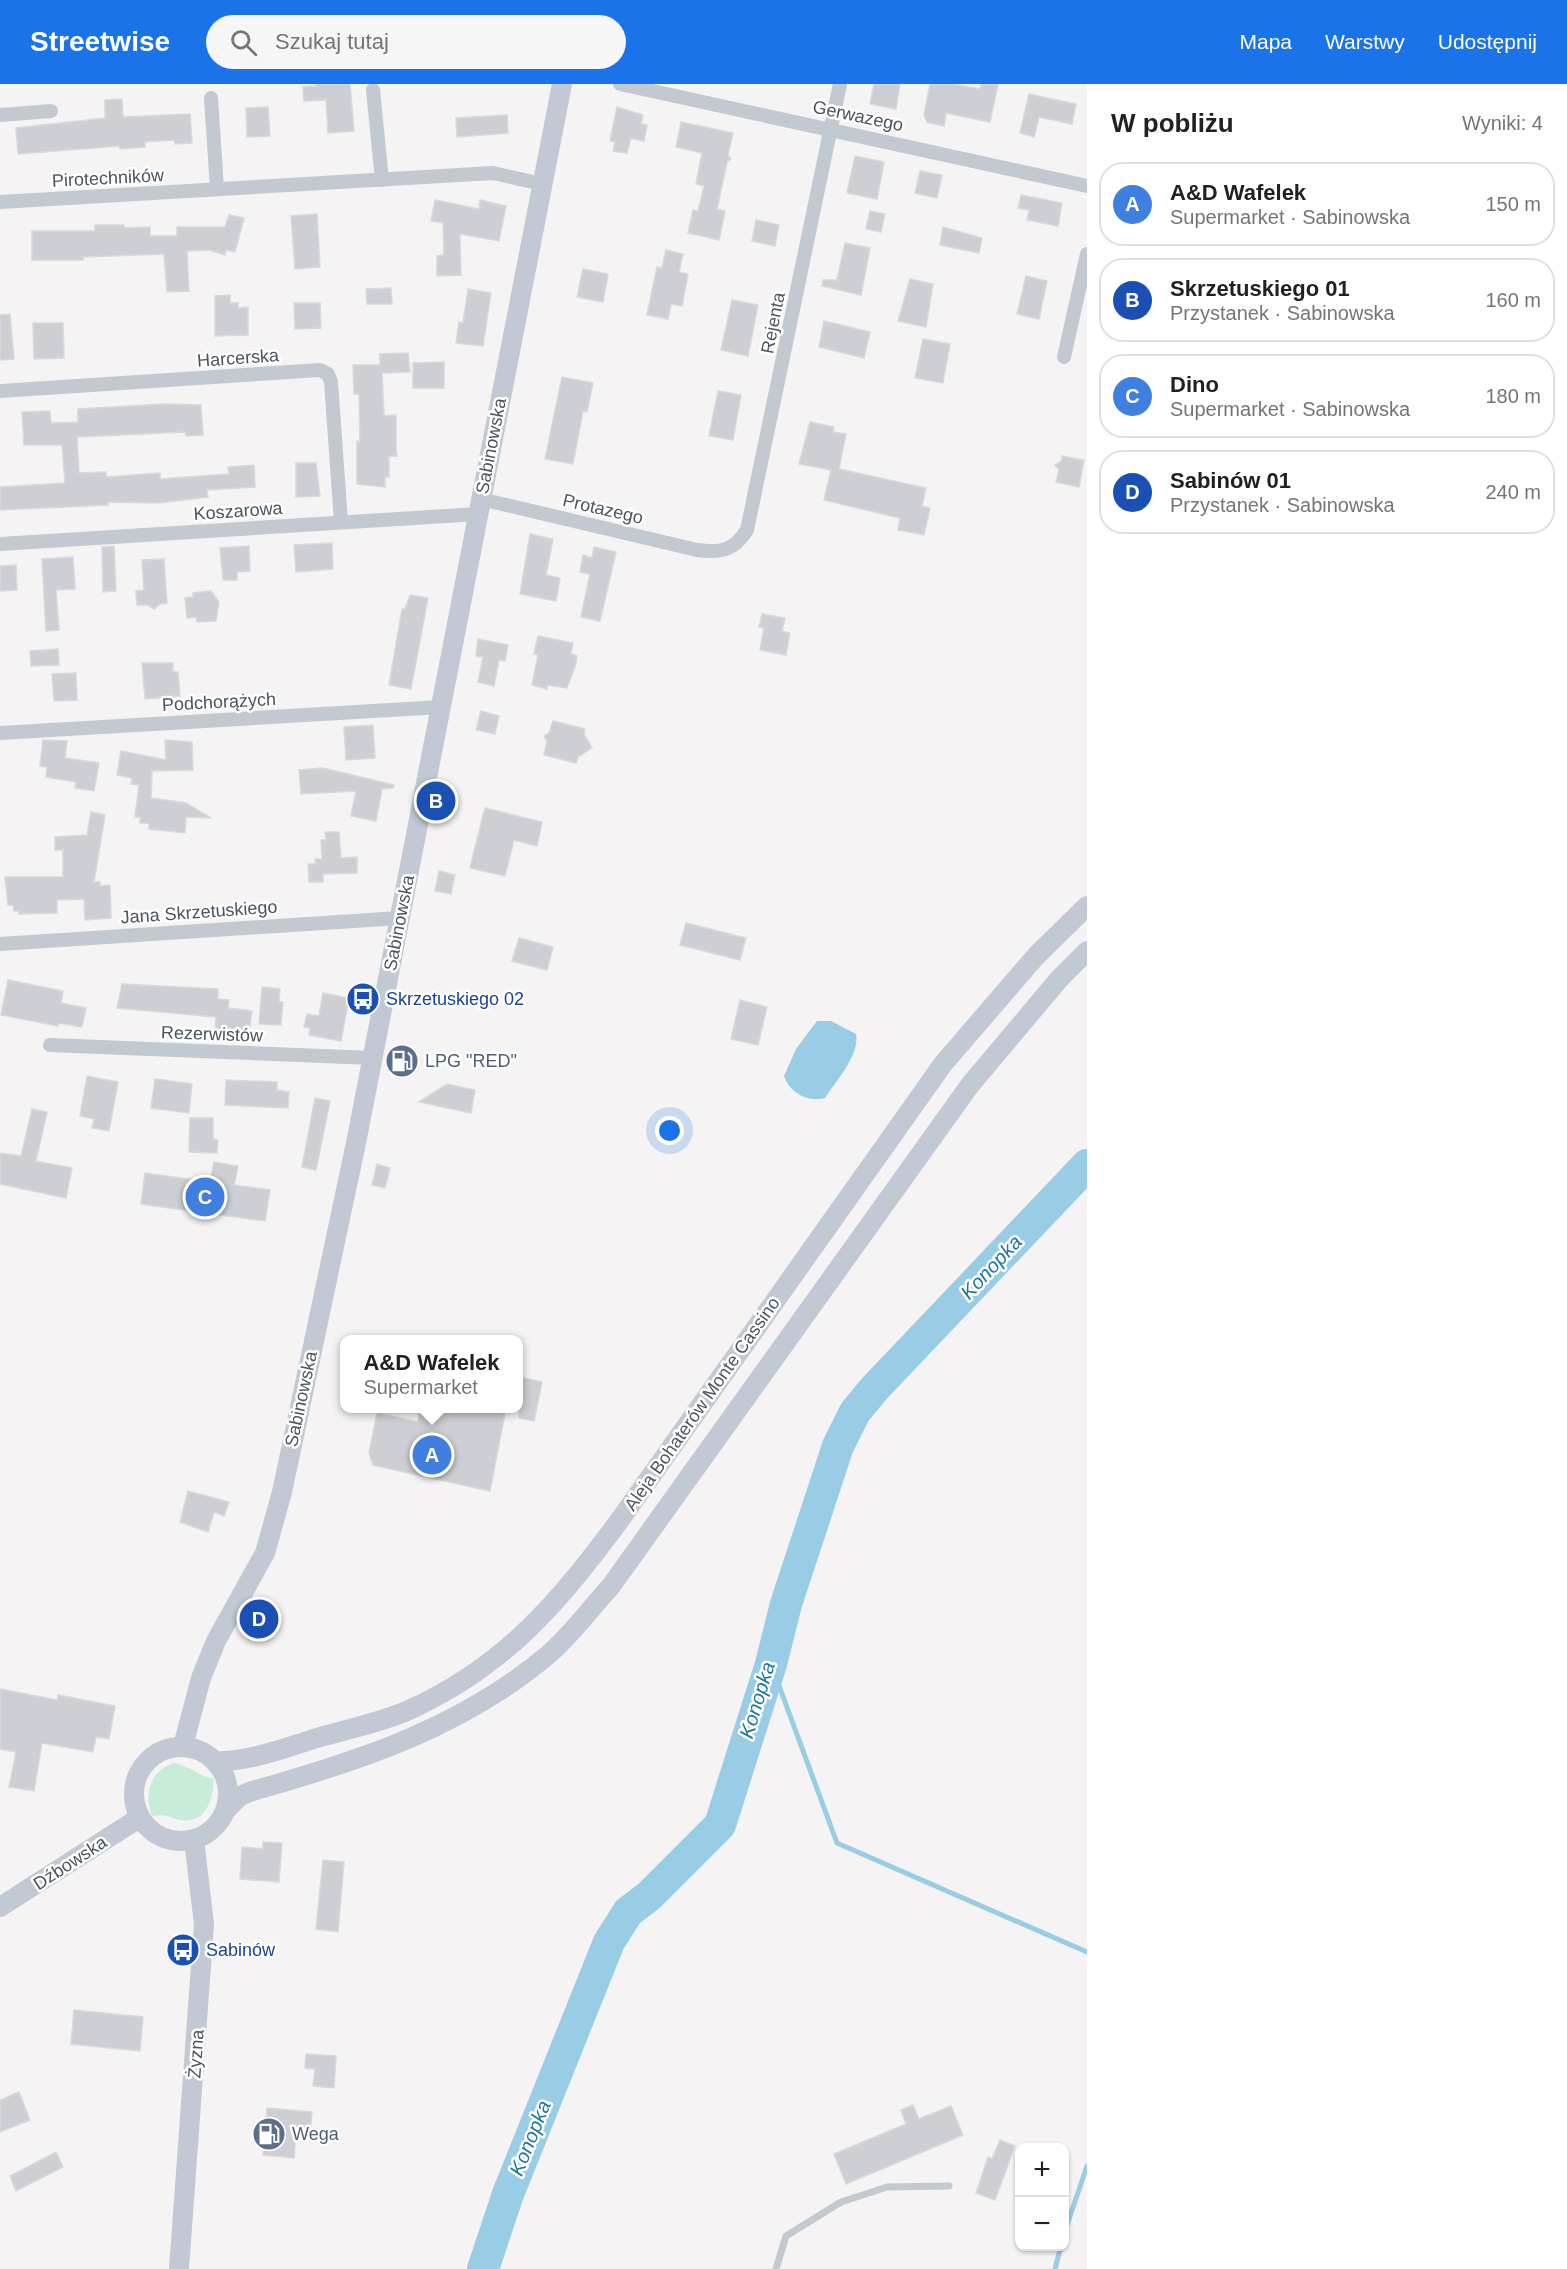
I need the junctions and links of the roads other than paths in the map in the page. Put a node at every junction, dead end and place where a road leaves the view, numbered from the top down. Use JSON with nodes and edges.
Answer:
{"nodes":[{"id":1,"x":562,"y":84,"type":"edge"},
{"id":2,"x":620,"y":84,"type":"edge"},
{"id":3,"x":840,"y":84,"type":"edge"},
{"id":4,"x":374,"y":90,"type":"dead end"},
{"id":5,"x":211,"y":98,"type":"dead end"},
{"id":6,"x":51,"y":111,"type":"dead end"},
{"id":7,"x":0,"y":115,"type":"edge"},
{"id":8,"x":831,"y":129,"type":"junction"},
{"id":9,"x":382,"y":180,"type":"junction"},
{"id":10,"x":542,"y":184,"type":"junction"},
{"id":11,"x":1087,"y":186,"type":"edge"},
{"id":12,"x":217,"y":189,"type":"junction"},
{"id":13,"x":0,"y":202,"type":"edge"},
{"id":14,"x":1087,"y":254,"type":"edge"},
{"id":15,"x":1064,"y":357,"type":"dead end"},
{"id":16,"x":0,"y":390,"type":"edge"},
{"id":17,"x":480,"y":506,"type":"junction"},
{"id":18,"x":341,"y":522,"type":"junction"},
{"id":19,"x":0,"y":544,"type":"edge"},
{"id":20,"x":718,"y":553,"type":"joint"},
{"id":21,"x":441,"y":707,"type":"junction"},
{"id":22,"x":0,"y":733,"type":"edge"},
{"id":23,"x":1087,"y":906,"type":"edge"},
{"id":24,"x":400,"y":918,"type":"junction"},
{"id":25,"x":0,"y":944,"type":"edge"},
{"id":26,"x":1087,"y":951,"type":"edge"},
{"id":27,"x":50,"y":1045,"type":"dead end"},
{"id":28,"x":372,"y":1058,"type":"junction"},
{"id":29,"x":183,"y":1746,"type":"junction"},
{"id":30,"x":215,"y":1761,"type":"junction"},
{"id":31,"x":226,"y":1810,"type":"junction"},
{"id":32,"x":139,"y":1818,"type":"junction"},
{"id":33,"x":194,"y":1840,"type":"junction"},
{"id":34,"x":0,"y":1907,"type":"edge"},
{"id":35,"x":949,"y":2186,"type":"dead end"},
{"id":36,"x":179,"y":2269,"type":"edge"},
{"id":37,"x":776,"y":2269,"type":"edge"}],
"edges":[{"from":1,"to":10,"type":"main road","name":"Sabinowska"},
{"from":2,"to":8,"type":"street","name":"Gerwazego"},
{"from":3,"to":8,"type":"street","name":"Rejenta"},
{"from":4,"to":9,"type":"street"},
{"from":5,"to":12,"type":"street"},
{"from":6,"to":7,"type":"street"},
{"from":8,"to":11,"type":"street","name":"Gerwazego"},
{"from":8,"to":20,"type":"street","name":"Rejenta"},
{"from":9,"to":10,"type":"street","name":"Pirotechników"},
{"from":9,"to":12,"type":"street","name":"Pirotechników"},
{"from":10,"to":17,"type":"main road","name":"Sabinowska"},
{"from":12,"to":13,"type":"street","name":"Pirotechników"},
{"from":14,"to":15,"type":"street"},
{"from":16,"to":18,"type":"street","name":"Harcerska"},
{"from":17,"to":18,"type":"street","name":"Koszarowa"},
{"from":17,"to":20,"type":"street","name":"Protazego"},
{"from":17,"to":21,"type":"main road","name":"Sabinowska"},
{"from":18,"to":19,"type":"street","name":"Koszarowa"},
{"from":21,"to":22,"type":"street","name":"Podchorążych"},
{"from":21,"to":24,"type":"main road","name":"Sabinowska"},
{"from":23,"to":30,"type":"main road","name":"Aleja Bohaterów Monte Cassino"},
{"from":24,"to":25,"type":"street","name":"Jana Skrzetuskiego"},
{"from":24,"to":28,"type":"main road","name":"Sabinowska"},
{"from":26,"to":31,"type":"main road","name":"Aleja Bohaterów Monte Cassino"},
{"from":27,"to":28,"type":"street","name":"Rezerwistów"},
{"from":28,"to":29,"type":"main road","name":"Sabinowska"},
{"from":29,"to":30,"type":"main road"},
{"from":29,"to":32,"type":"main road"},
{"from":30,"to":31,"type":"main road"},
{"from":31,"to":33,"type":"main road"},
{"from":32,"to":33,"type":"main road"},
{"from":32,"to":34,"type":"main road","name":"Dźbowska"},
{"from":33,"to":36,"type":"main road","name":"Żyzna"},
{"from":35,"to":37,"type":"lane"}]}
